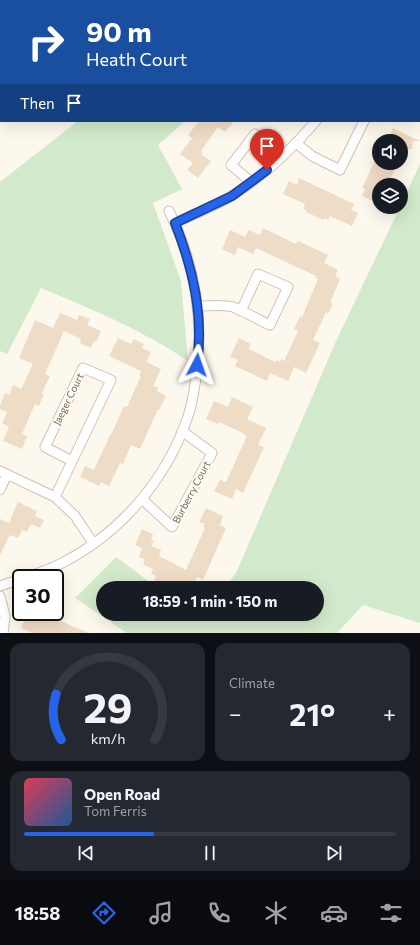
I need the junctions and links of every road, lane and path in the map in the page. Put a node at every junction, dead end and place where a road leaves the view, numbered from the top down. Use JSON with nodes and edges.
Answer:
{"nodes":[{"id":1,"x":315,"y":122,"type":"edge"},
{"id":2,"x":364,"y":122,"type":"edge"},
{"id":3,"x":296,"y":144,"type":"junction"},
{"id":4,"x":281,"y":158,"type":"junction"},
{"id":5,"x":251,"y":182,"type":"junction"},
{"id":6,"x":169,"y":211,"type":"dead end"},
{"id":7,"x":175,"y":223,"type":"junction"},
{"id":8,"x":198,"y":306,"type":"junction"},
{"id":9,"x":241,"y":312,"type":"junction"},
{"id":10,"x":182,"y":431,"type":"junction"},
{"id":11,"x":72,"y":461,"type":"junction"},
{"id":12,"x":4,"y":472,"type":"edge"},
{"id":13,"x":0,"y":490,"type":"edge"},
{"id":14,"x":55,"y":497,"type":"junction"},
{"id":15,"x":142,"y":499,"type":"junction"},
{"id":16,"x":93,"y":543,"type":"junction"},
{"id":17,"x":47,"y":569,"type":"edge"},
{"id":18,"x":12,"y":582,"type":"edge"},
{"id":19,"x":0,"y":586,"type":"edge"},
{"id":20,"x":0,"y":596,"type":"edge"},
{"id":21,"x":3,"y":633,"type":"edge"}],
"edges":[{"from":1,"to":3,"type":"street"},
{"from":2,"to":3,"type":"street"},
{"from":3,"to":4,"type":"street"},
{"from":4,"to":5,"type":"street"},
{"from":4,"to":5,"type":"street"},
{"from":5,"to":7,"type":"street"},
{"from":6,"to":7,"type":"street"},
{"from":7,"to":8,"type":"street"},
{"from":8,"to":9,"type":"street"},
{"from":8,"to":10,"type":"street"},
{"from":9,"to":9,"type":"street"},
{"from":10,"to":15,"type":"street"},
{"from":10,"to":15,"type":"street","name":"Burberry Court"},
{"from":11,"to":11,"type":"street","name":"Jaeger Court"},
{"from":11,"to":14,"type":"street","name":"Jaeger Court"},
{"from":12,"to":13,"type":"street"},
{"from":12,"to":14,"type":"street"},
{"from":14,"to":16,"type":"street"},
{"from":15,"to":16,"type":"street"},
{"from":16,"to":17,"type":"street"},
{"from":18,"to":19,"type":"street"},
{"from":20,"to":21,"type":"street"}]}
